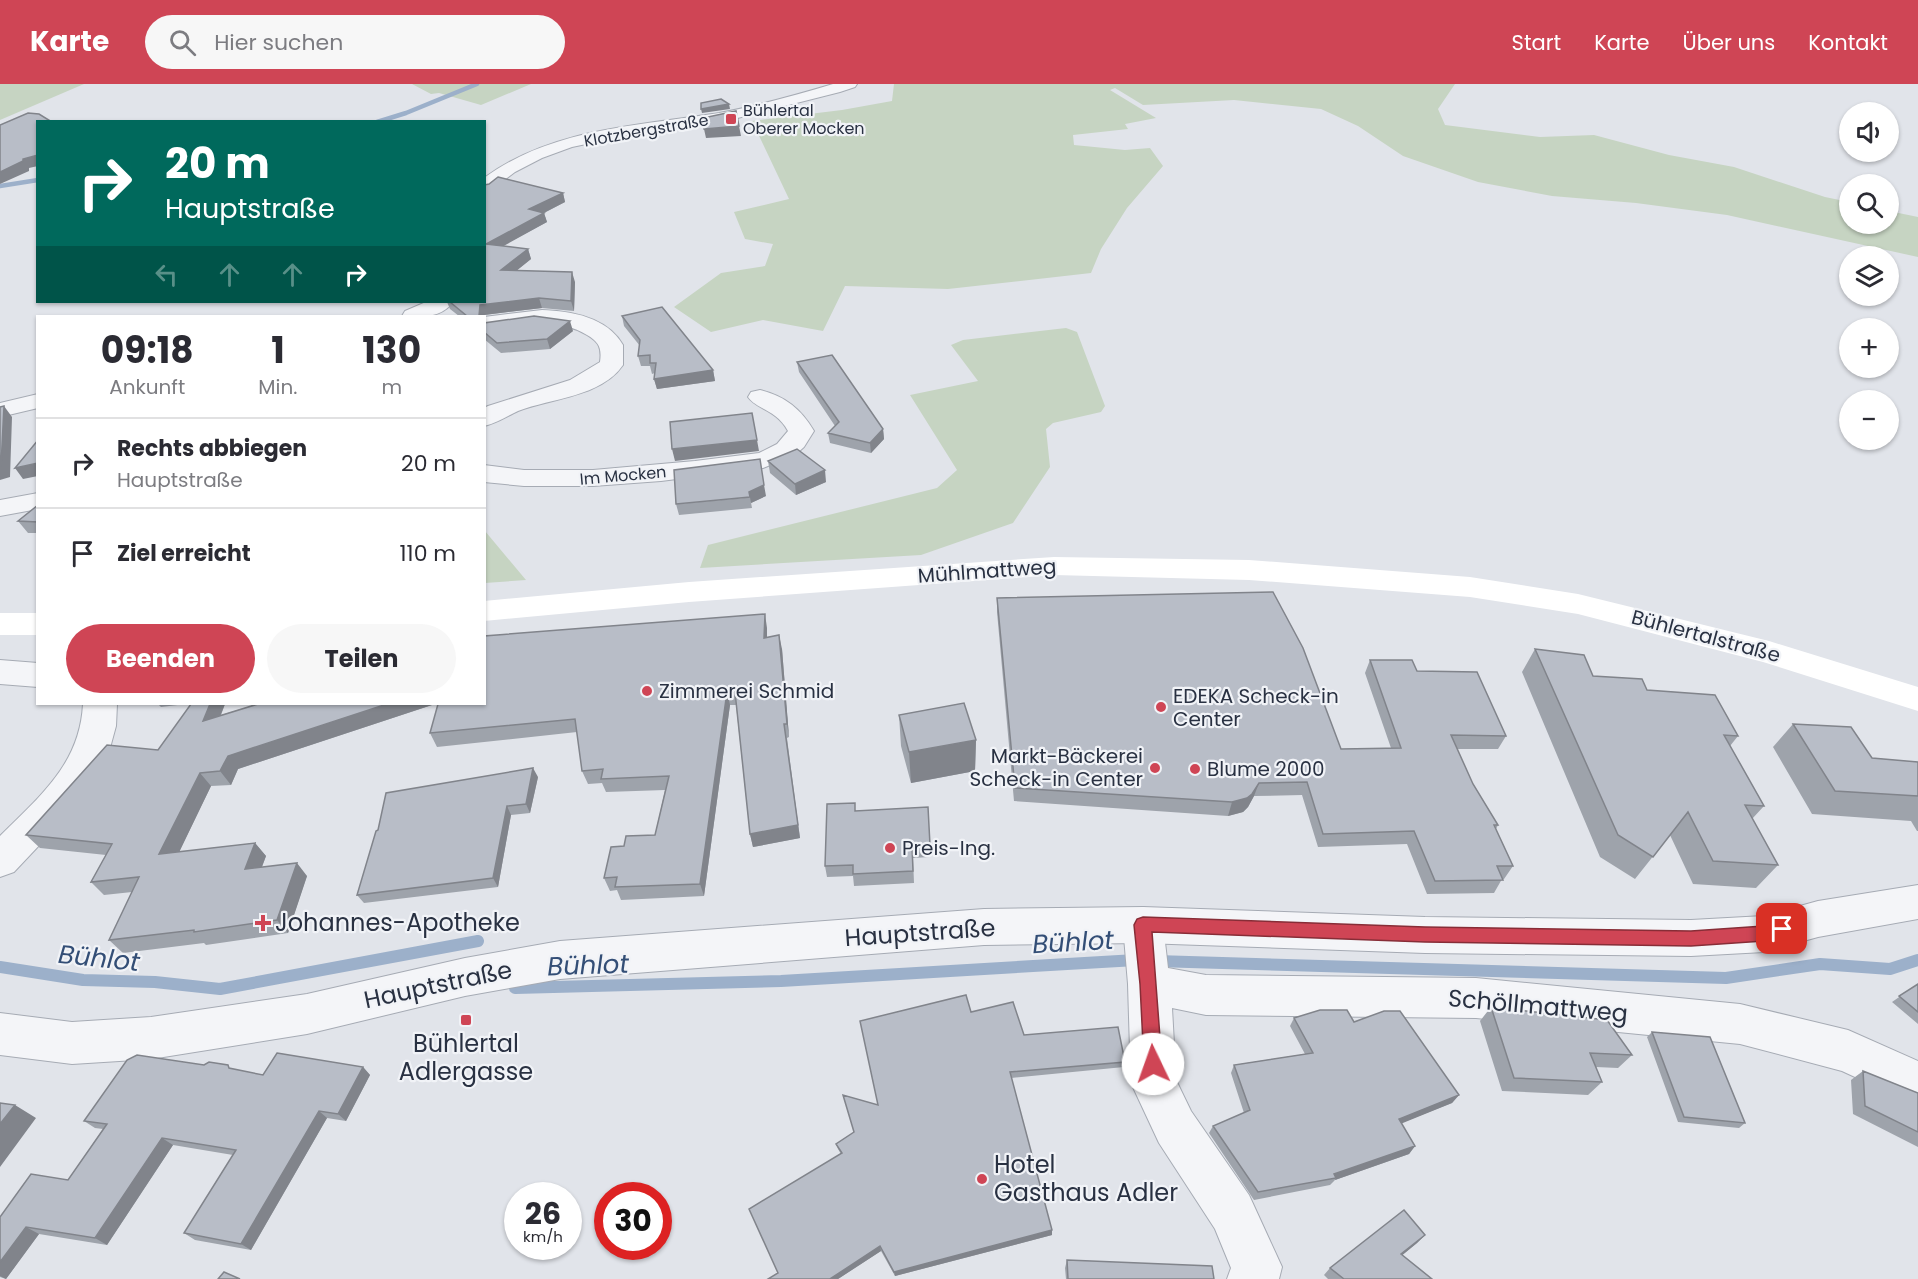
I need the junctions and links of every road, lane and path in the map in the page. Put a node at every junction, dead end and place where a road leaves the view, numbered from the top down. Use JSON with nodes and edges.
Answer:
{"nodes":[{"id":1,"x":850,"y":84,"type":"edge"},
{"id":2,"x":486,"y":185,"type":"edge"},
{"id":3,"x":440,"y":303,"type":"edge"},
{"id":4,"x":415,"y":315,"type":"edge"},
{"id":5,"x":486,"y":324,"type":"edge"},
{"id":6,"x":760,"y":397,"type":"dead end"},
{"id":7,"x":36,"y":401,"type":"edge"},
{"id":8,"x":0,"y":410,"type":"edge"},
{"id":9,"x":486,"y":418,"type":"edge"},
{"id":10,"x":486,"y":473,"type":"edge"},
{"id":11,"x":36,"y":501,"type":"edge"},
{"id":12,"x":0,"y":508,"type":"edge"},
{"id":13,"x":1490,"y":590,"type":"joint"},
{"id":14,"x":486,"y":611,"type":"edge"},
{"id":15,"x":0,"y":624,"type":"edge"},
{"id":16,"x":36,"y":624,"type":"edge"},
{"id":17,"x":0,"y":672,"type":"edge"},
{"id":18,"x":36,"y":675,"type":"edge"},
{"id":19,"x":1918,"y":699,"type":"edge"},
{"id":20,"x":100,"y":705,"type":"edge"},
{"id":21,"x":0,"y":861,"type":"edge"},
{"id":22,"x":1918,"y":902,"type":"edge"},
{"id":23,"x":1145,"y":951,"type":"junction"},
{"id":24,"x":0,"y":1034,"type":"edge"},
{"id":25,"x":1918,"y":1084,"type":"edge"},
{"id":26,"x":1253,"y":1279,"type":"edge"}],
"edges":[{"from":1,"to":2,"type":"street","name":"Klotzbergstraße"},
{"from":3,"to":4,"type":"street"},
{"from":5,"to":9,"type":"street"},
{"from":6,"to":10,"type":"street","name":"Im Mocken"},
{"from":7,"to":8,"type":"street"},
{"from":11,"to":12,"type":"street"},
{"from":13,"to":14,"type":"main road","name":"Mühlmattweg"},
{"from":13,"to":19,"type":"main road","name":"Bühlertalstraße"},
{"from":15,"to":16,"type":"main road"},
{"from":17,"to":18,"type":"street"},
{"from":20,"to":21,"type":"street"},
{"from":22,"to":23,"type":"street","name":"Hauptstraße"},
{"from":23,"to":24,"type":"street","name":"Hauptstraße"},
{"from":23,"to":25,"type":"street","name":"Schöllmattweg"},
{"from":23,"to":26,"type":"street"}]}
